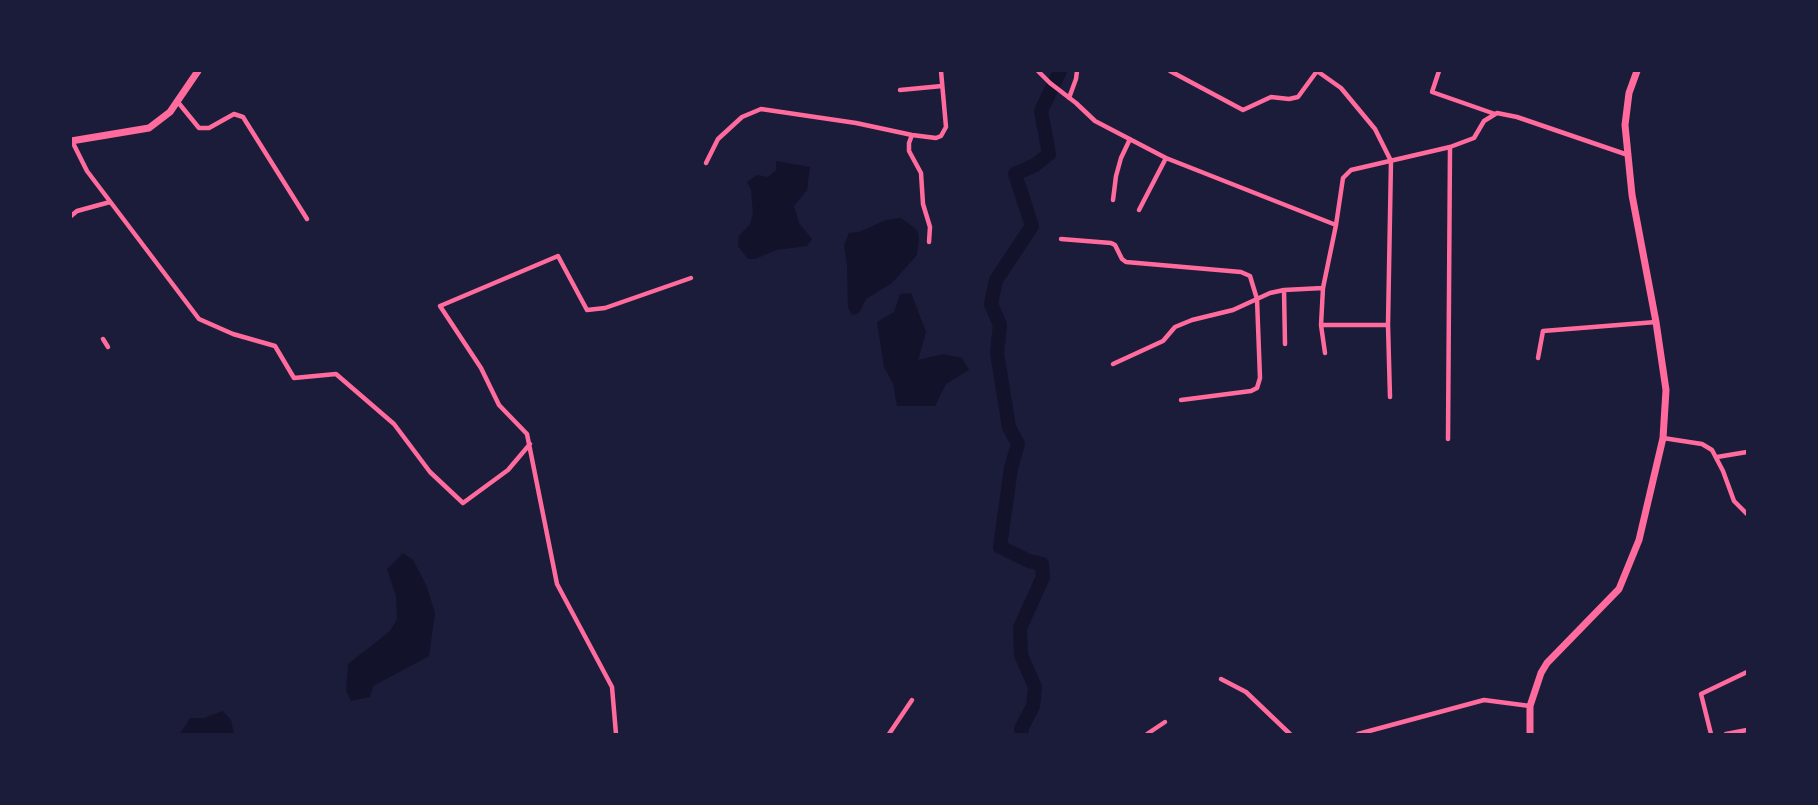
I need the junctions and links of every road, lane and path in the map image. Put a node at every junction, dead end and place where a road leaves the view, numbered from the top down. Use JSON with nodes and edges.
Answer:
{"nodes":[{"id":1,"x":198,"y":71,"type":"edge"},
{"id":2,"x":941,"y":71,"type":"edge"},
{"id":3,"x":1038,"y":71,"type":"edge"},
{"id":4,"x":1077,"y":71,"type":"edge"},
{"id":5,"x":1170,"y":71,"type":"edge"},
{"id":6,"x":1439,"y":71,"type":"edge"},
{"id":7,"x":1637,"y":71,"type":"edge"},
{"id":8,"x":942,"y":86,"type":"junction"},
{"id":9,"x":900,"y":90,"type":"dead end"},
{"id":10,"x":1069,"y":98,"type":"junction"},
{"id":11,"x":177,"y":101,"type":"junction"},
{"id":12,"x":1495,"y":114,"type":"junction"},
{"id":13,"x":912,"y":135,"type":"junction"},
{"id":14,"x":1130,"y":139,"type":"junction"},
{"id":15,"x":72,"y":141,"type":"edge"},
{"id":16,"x":1450,"y":147,"type":"junction"},
{"id":17,"x":1628,"y":155,"type":"junction"},
{"id":18,"x":1166,"y":158,"type":"junction"},
{"id":19,"x":1391,"y":161,"type":"junction"},
{"id":20,"x":706,"y":163,"type":"dead end"},
{"id":21,"x":1112,"y":200,"type":"dead end"},
{"id":22,"x":110,"y":202,"type":"junction"},
{"id":23,"x":1139,"y":210,"type":"dead end"},
{"id":24,"x":71,"y":216,"type":"edge"},
{"id":25,"x":307,"y":219,"type":"dead end"},
{"id":26,"x":1336,"y":225,"type":"junction"},
{"id":27,"x":1061,"y":239,"type":"dead end"},
{"id":28,"x":929,"y":242,"type":"dead end"},
{"id":29,"x":691,"y":278,"type":"dead end"},
{"id":30,"x":1322,"y":288,"type":"junction"},
{"id":31,"x":1284,"y":290,"type":"junction"},
{"id":32,"x":1257,"y":299,"type":"junction"},
{"id":33,"x":1656,"y":322,"type":"junction"},
{"id":34,"x":1321,"y":324,"type":"junction"},
{"id":35,"x":1388,"y":325,"type":"junction"},
{"id":36,"x":103,"y":339,"type":"dead end"},
{"id":37,"x":1285,"y":344,"type":"dead end"},
{"id":38,"x":108,"y":347,"type":"dead end"},
{"id":39,"x":1324,"y":354,"type":"dead end"},
{"id":40,"x":1538,"y":358,"type":"dead end"},
{"id":41,"x":1113,"y":364,"type":"dead end"},
{"id":42,"x":1390,"y":397,"type":"dead end"},
{"id":43,"x":1181,"y":400,"type":"dead end"},
{"id":44,"x":1662,"y":438,"type":"junction"},
{"id":45,"x":1448,"y":439,"type":"dead end"},
{"id":46,"x":530,"y":444,"type":"junction"},
{"id":47,"x":1747,"y":452,"type":"edge"},
{"id":48,"x":1717,"y":457,"type":"junction"},
{"id":49,"x":1747,"y":514,"type":"edge"},
{"id":50,"x":1747,"y":672,"type":"edge"},
{"id":51,"x":1221,"y":679,"type":"dead end"},
{"id":52,"x":912,"y":700,"type":"dead end"},
{"id":53,"x":1530,"y":706,"type":"junction"},
{"id":54,"x":1165,"y":722,"type":"dead end"},
{"id":55,"x":1747,"y":730,"type":"edge"},
{"id":56,"x":616,"y":734,"type":"edge"},
{"id":57,"x":889,"y":734,"type":"edge"},
{"id":58,"x":1147,"y":734,"type":"edge"},
{"id":59,"x":1290,"y":734,"type":"edge"},
{"id":60,"x":1358,"y":734,"type":"edge"},
{"id":61,"x":1530,"y":734,"type":"edge"},
{"id":62,"x":1711,"y":734,"type":"edge"},
{"id":63,"x":1726,"y":734,"type":"edge"}],
"edges":[{"from":1,"to":11,"type":"main road"},
{"from":2,"to":8,"type":"street"},
{"from":3,"to":10,"type":"street"},
{"from":4,"to":10,"type":"street"},
{"from":5,"to":19,"type":"street"},
{"from":6,"to":12,"type":"street"},
{"from":7,"to":17,"type":"main road"},
{"from":8,"to":9,"type":"street"},
{"from":8,"to":13,"type":"street"},
{"from":10,"to":14,"type":"street"},
{"from":11,"to":15,"type":"main road"},
{"from":11,"to":25,"type":"street"},
{"from":12,"to":16,"type":"street"},
{"from":12,"to":17,"type":"street"},
{"from":13,"to":20,"type":"street"},
{"from":13,"to":28,"type":"street"},
{"from":14,"to":18,"type":"street"},
{"from":14,"to":21,"type":"street"},
{"from":15,"to":22,"type":"street"},
{"from":16,"to":19,"type":"street"},
{"from":16,"to":45,"type":"street"},
{"from":17,"to":33,"type":"main road"},
{"from":18,"to":23,"type":"street"},
{"from":18,"to":26,"type":"street"},
{"from":19,"to":26,"type":"street"},
{"from":19,"to":35,"type":"street"},
{"from":22,"to":24,"type":"street"},
{"from":22,"to":46,"type":"street"},
{"from":26,"to":30,"type":"street"},
{"from":27,"to":32,"type":"street"},
{"from":29,"to":46,"type":"street"},
{"from":30,"to":31,"type":"street"},
{"from":30,"to":34,"type":"street"},
{"from":31,"to":32,"type":"street"},
{"from":31,"to":37,"type":"street"},
{"from":32,"to":41,"type":"street"},
{"from":32,"to":43,"type":"street"},
{"from":33,"to":40,"type":"street"},
{"from":33,"to":44,"type":"main road"},
{"from":34,"to":35,"type":"street"},
{"from":34,"to":39,"type":"street"},
{"from":35,"to":42,"type":"street"},
{"from":36,"to":38,"type":"street"},
{"from":44,"to":48,"type":"street"},
{"from":44,"to":53,"type":"main road"},
{"from":46,"to":56,"type":"street"},
{"from":47,"to":48,"type":"street"},
{"from":48,"to":49,"type":"street"},
{"from":50,"to":62,"type":"street"},
{"from":51,"to":59,"type":"street"},
{"from":52,"to":57,"type":"street"},
{"from":53,"to":60,"type":"street"},
{"from":53,"to":61,"type":"main road"},
{"from":54,"to":58,"type":"street"},
{"from":55,"to":63,"type":"street"}]}
